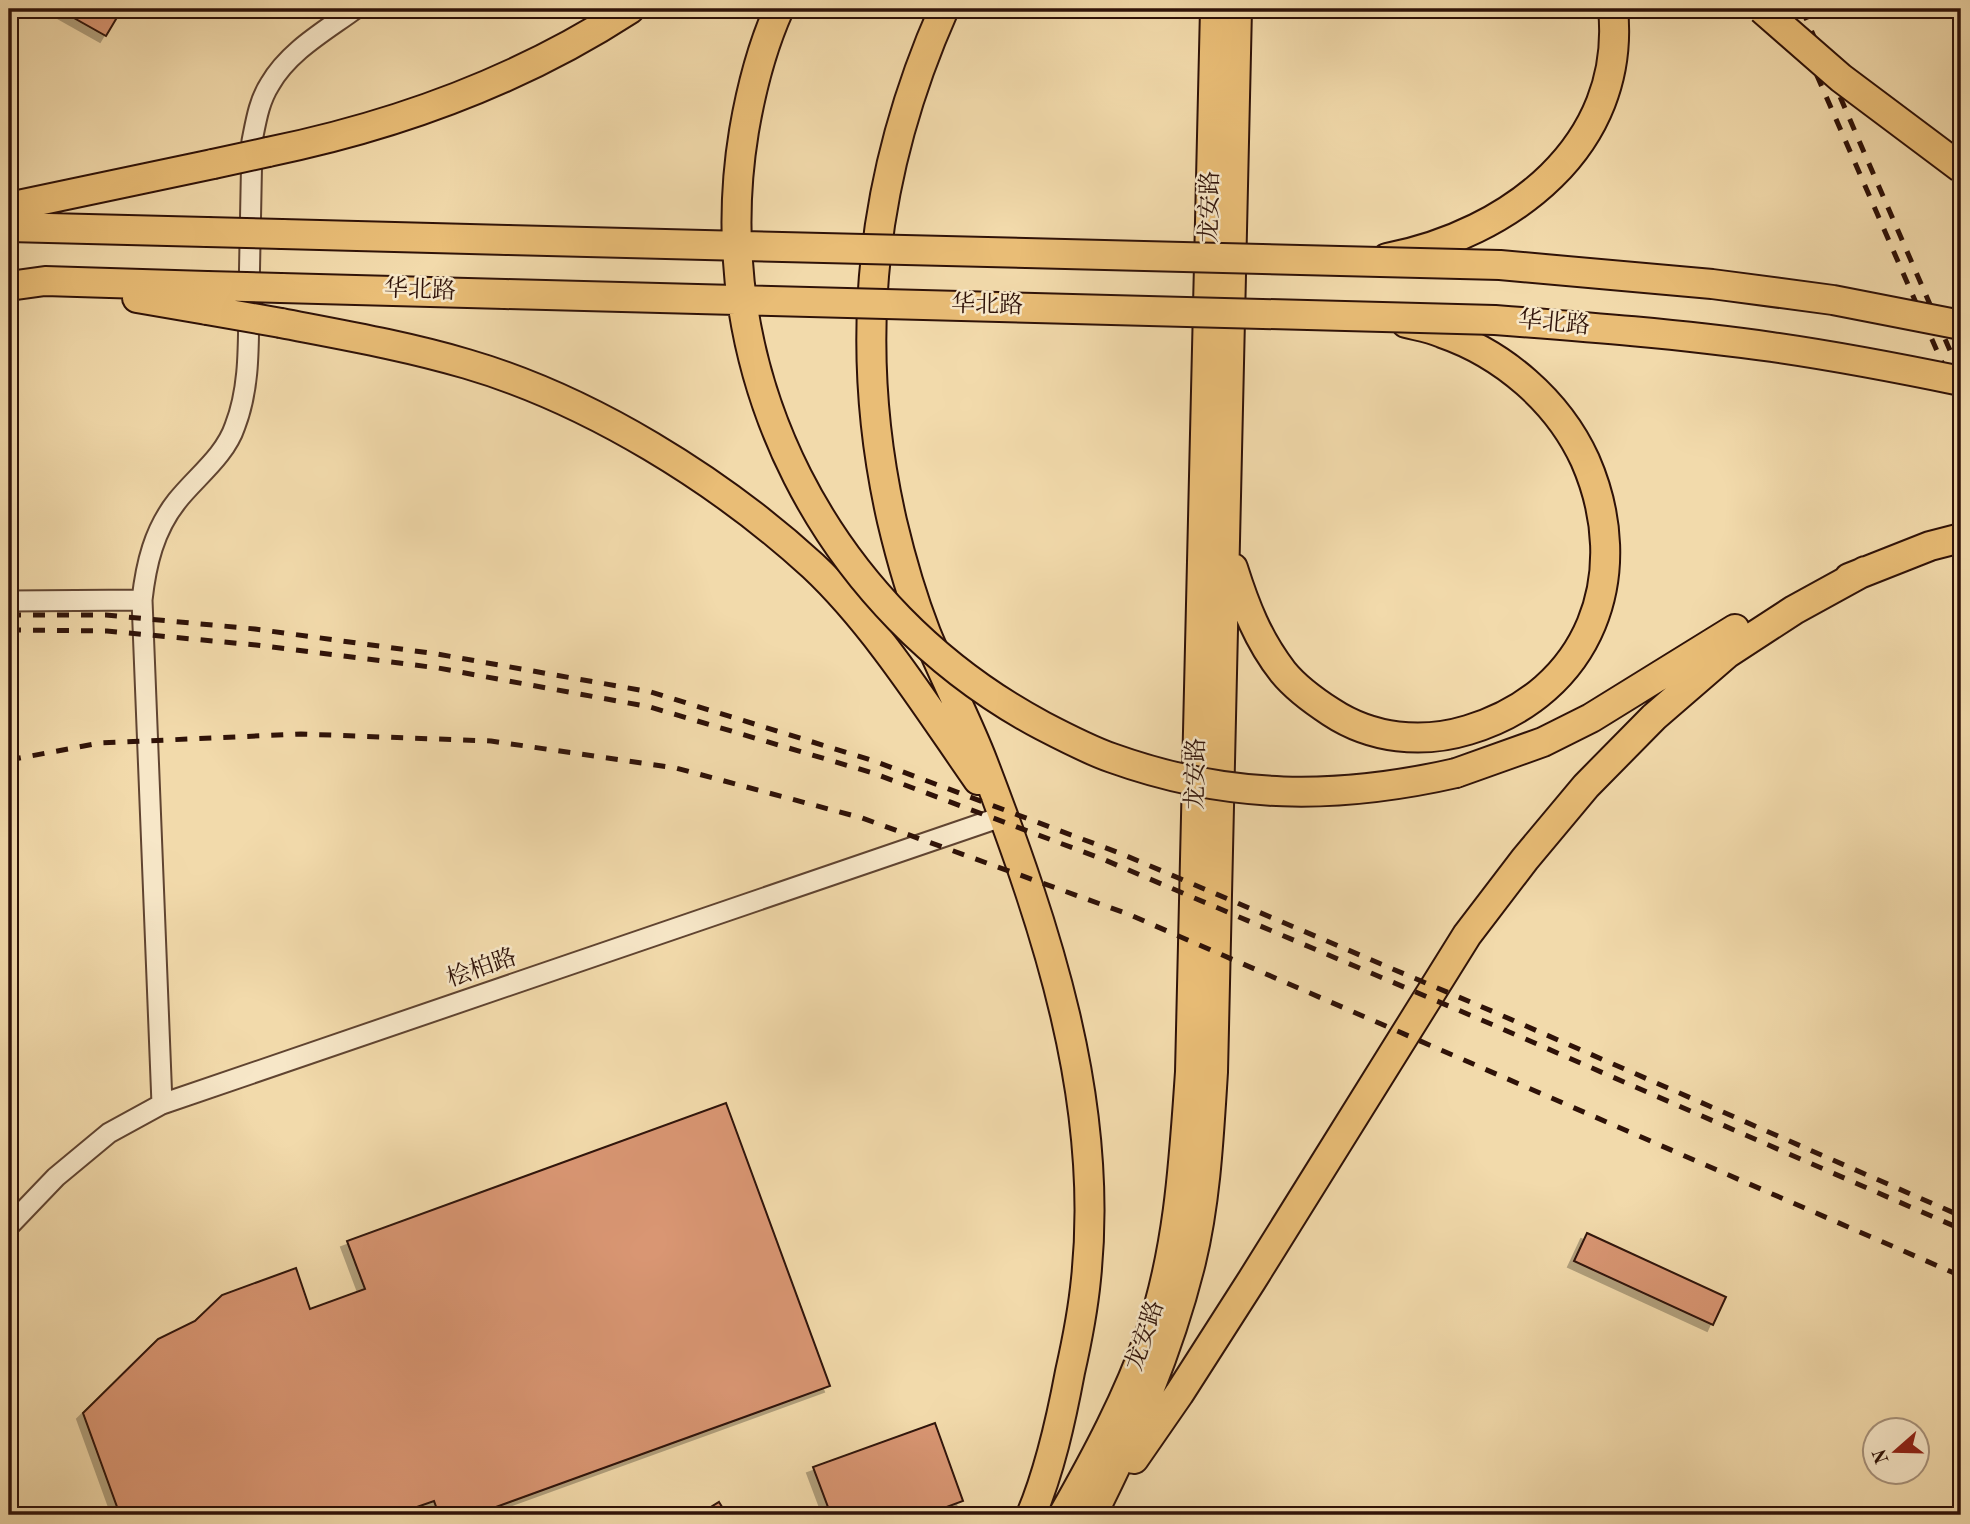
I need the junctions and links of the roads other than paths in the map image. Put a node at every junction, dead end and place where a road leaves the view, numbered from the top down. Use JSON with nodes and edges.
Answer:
{"nodes":[{"id":1,"x":355,"y":9,"type":"edge"},
{"id":2,"x":630,"y":9,"type":"edge"},
{"id":3,"x":779,"y":9,"type":"edge"},
{"id":4,"x":944,"y":9,"type":"edge"},
{"id":5,"x":1215,"y":9,"type":"edge"},
{"id":6,"x":1237,"y":9,"type":"edge"},
{"id":7,"x":1244,"y":9,"type":"edge"},
{"id":8,"x":1613,"y":9,"type":"edge"},
{"id":9,"x":1762,"y":9,"type":"edge"},
{"id":10,"x":1783,"y":9,"type":"edge"},
{"id":11,"x":1236,"y":49,"type":"junction"},
{"id":12,"x":1961,"y":167,"type":"edge"},
{"id":13,"x":9,"y":207,"type":"edge"},
{"id":14,"x":9,"y":227,"type":"edge"},
{"id":15,"x":1365,"y":262,"type":"junction"},
{"id":16,"x":9,"y":286,"type":"edge"},
{"id":17,"x":207,"y":298,"type":"junction"},
{"id":18,"x":1371,"y":316,"type":"junction"},
{"id":19,"x":1961,"y":325,"type":"edge"},
{"id":20,"x":1961,"y":381,"type":"edge"},
{"id":21,"x":1226,"y":524,"type":"junction"},
{"id":22,"x":1961,"y":538,"type":"edge"},
{"id":23,"x":1865,"y":571,"type":"junction"},
{"id":24,"x":142,"y":600,"type":"junction"},
{"id":25,"x":9,"y":601,"type":"edge"},
{"id":26,"x":1004,"y":816,"type":"junction"},
{"id":27,"x":162,"y":1104,"type":"junction"},
{"id":28,"x":9,"y":1226,"type":"edge"},
{"id":29,"x":1031,"y":1515,"type":"edge"},
{"id":30,"x":1063,"y":1515,"type":"edge"},
{"id":31,"x":1093,"y":1515,"type":"edge"}],
"edges":[{"from":1,"to":24,"type":"street"},
{"from":2,"to":13,"type":"highway","bridge":true},
{"from":3,"to":23,"type":"highway","bridge":true},
{"from":4,"to":26,"type":"highway"},
{"from":5,"to":30,"type":"highway","name":"龙安路"},
{"from":6,"to":11,"type":"highway","name":"龙安路"},
{"from":7,"to":11,"type":"highway"},
{"from":8,"to":15,"type":"highway","bridge":true},
{"from":9,"to":12,"type":"highway","bridge":true},
{"from":10,"to":12,"type":"highway","bridge":true},
{"from":11,"to":21,"type":"highway","name":"龙安路"},
{"from":14,"to":15,"type":"highway","bridge":true},
{"from":15,"to":19,"type":"highway","bridge":true},
{"from":16,"to":17,"type":"highway","name":"华北路"},
{"from":17,"to":18,"type":"highway","name":"华北路","bridge":true},
{"from":17,"to":26,"type":"highway","bridge":true},
{"from":18,"to":20,"type":"highway","name":"华北路","bridge":true},
{"from":18,"to":21,"type":"highway","bridge":true},
{"from":21,"to":31,"type":"highway","name":"龙安路"},
{"from":22,"to":23,"type":"highway"},
{"from":23,"to":31,"type":"highway"},
{"from":24,"to":25,"type":"street"},
{"from":24,"to":27,"type":"street"},
{"from":26,"to":27,"type":"street","name":"桧柏路"},
{"from":26,"to":29,"type":"highway"},
{"from":27,"to":28,"type":"street","name":"桧柏路"}]}
